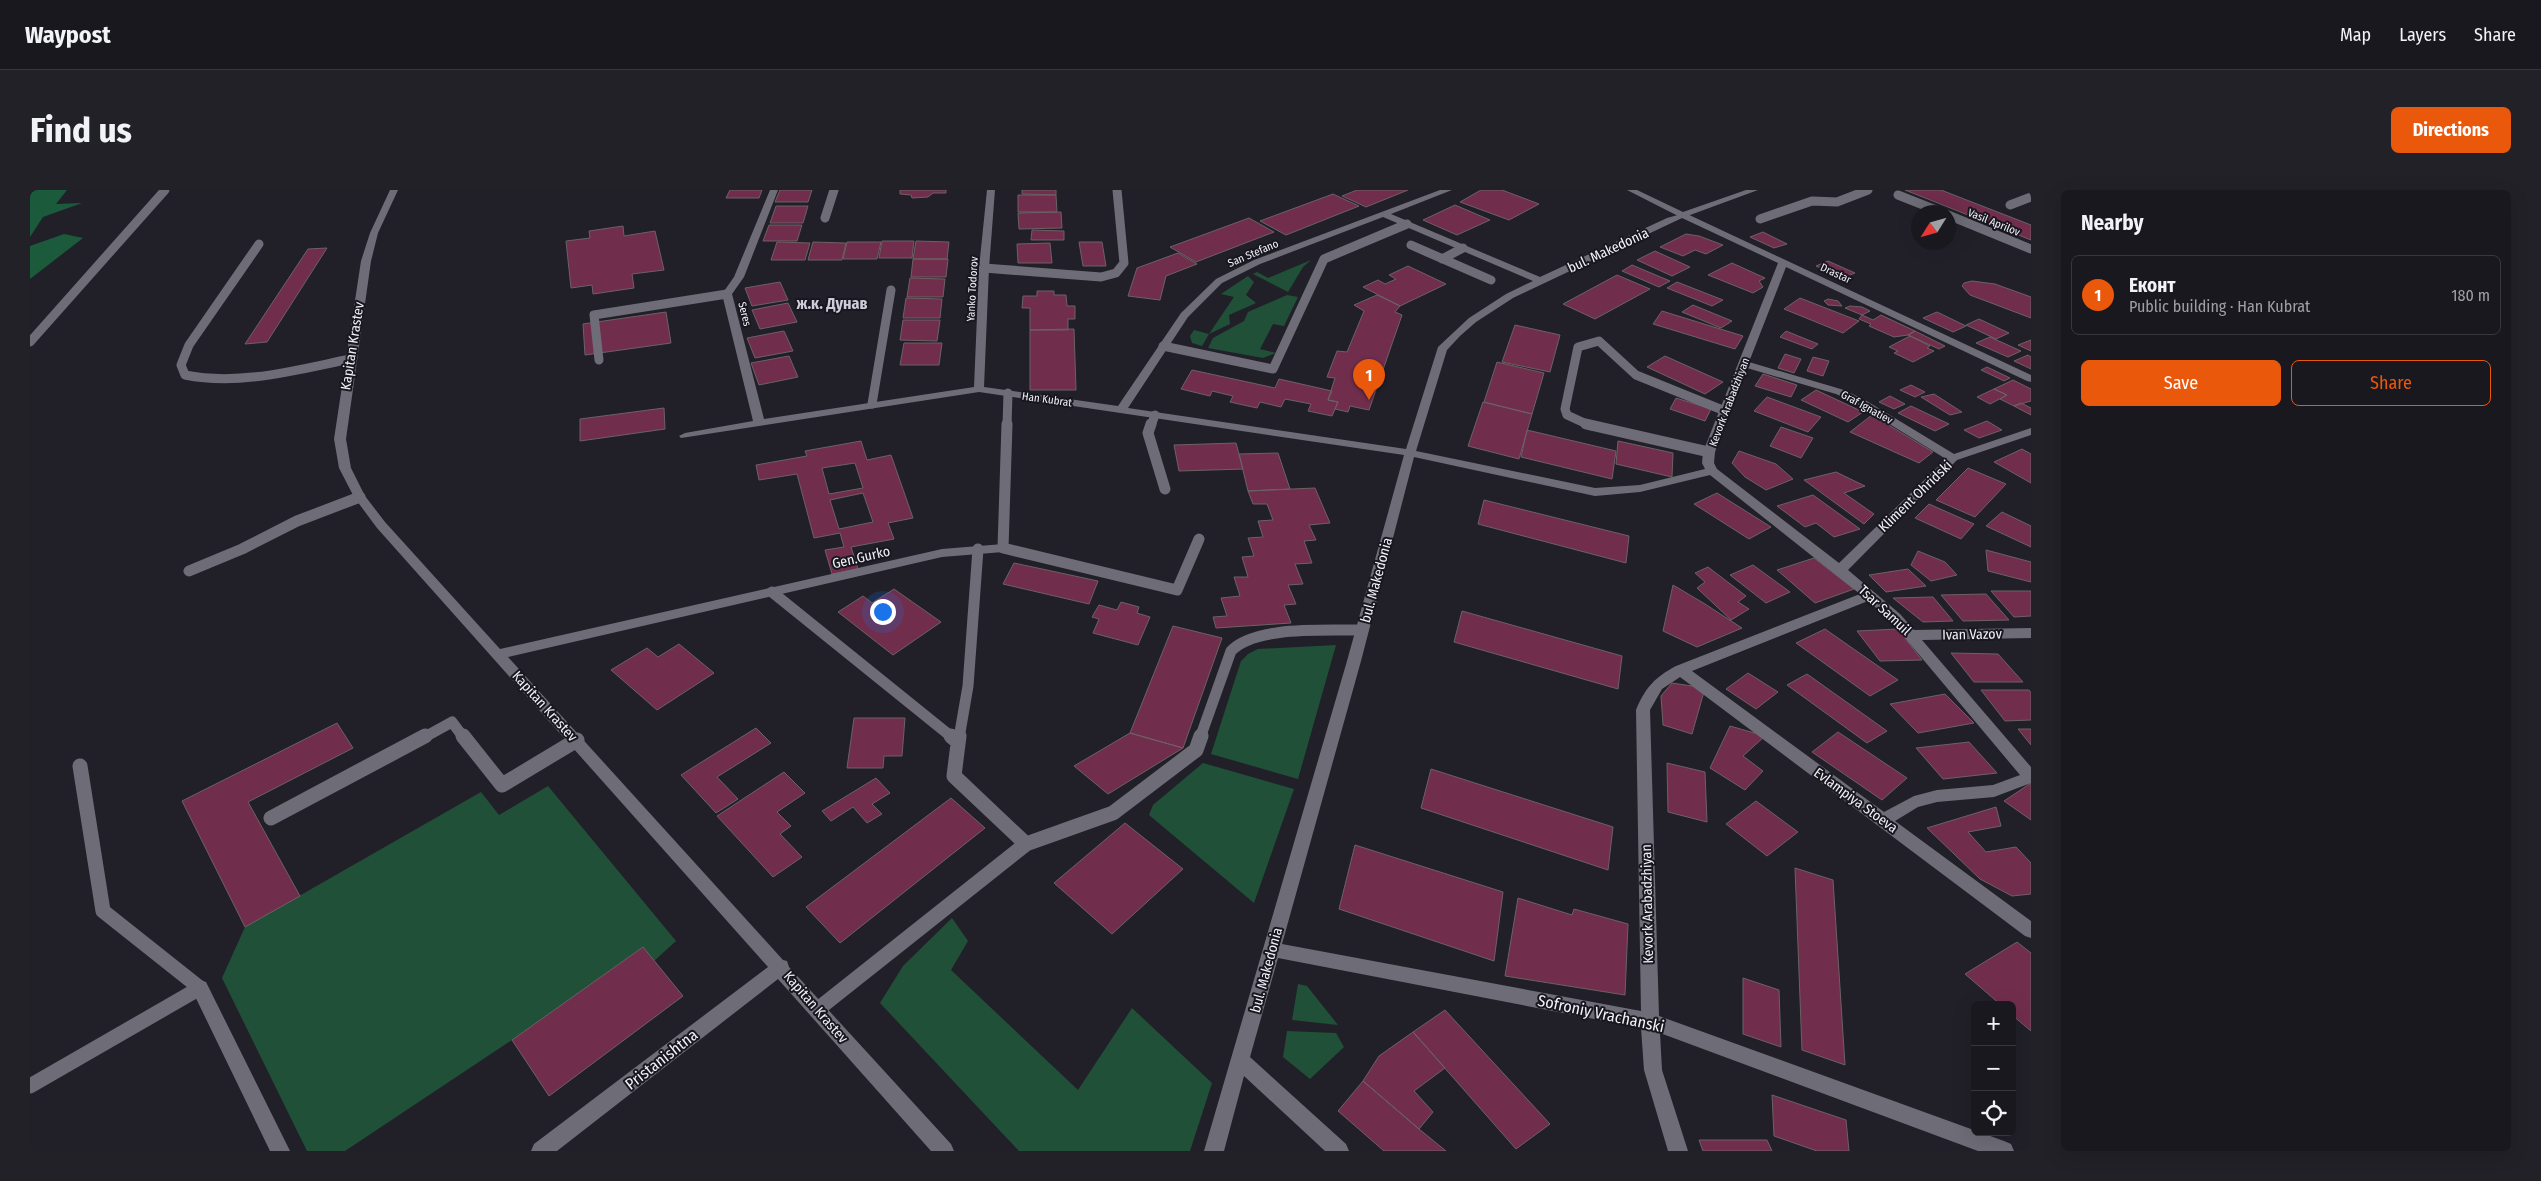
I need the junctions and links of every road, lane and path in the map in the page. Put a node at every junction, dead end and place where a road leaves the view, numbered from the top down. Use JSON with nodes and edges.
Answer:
{"nodes":[{"id":1,"x":166,"y":190,"type":"edge"},
{"id":2,"x":394,"y":190,"type":"edge"},
{"id":3,"x":774,"y":190,"type":"edge"},
{"id":4,"x":834,"y":190,"type":"edge"},
{"id":5,"x":991,"y":190,"type":"edge"},
{"id":6,"x":1118,"y":190,"type":"edge"},
{"id":7,"x":1448,"y":190,"type":"edge"},
{"id":8,"x":1631,"y":190,"type":"edge"},
{"id":9,"x":1754,"y":190,"type":"edge"},
{"id":10,"x":1868,"y":190,"type":"edge"},
{"id":11,"x":1898,"y":195,"type":"dead end"},
{"id":12,"x":2031,"y":197,"type":"edge"},
{"id":13,"x":1923,"y":205,"type":"edge"},
{"id":14,"x":2010,"y":206,"type":"dead end"},
{"id":15,"x":1385,"y":215,"type":"junction"},
{"id":16,"x":1682,"y":215,"type":"junction"},
{"id":17,"x":824,"y":218,"type":"dead end"},
{"id":18,"x":1760,"y":219,"type":"dead end"},
{"id":19,"x":1956,"y":219,"type":"edge"},
{"id":20,"x":1407,"y":224,"type":"junction"},
{"id":21,"x":259,"y":244,"type":"dead end"},
{"id":22,"x":1411,"y":245,"type":"dead end"},
{"id":23,"x":1463,"y":248,"type":"junction"},
{"id":24,"x":2031,"y":249,"type":"edge"},
{"id":25,"x":1442,"y":259,"type":"junction"},
{"id":26,"x":1783,"y":262,"type":"junction"},
{"id":27,"x":984,"y":268,"type":"junction"},
{"id":28,"x":1491,"y":280,"type":"dead end"},
{"id":29,"x":1541,"y":281,"type":"junction"},
{"id":30,"x":891,"y":290,"type":"dead end"},
{"id":31,"x":727,"y":294,"type":"junction"},
{"id":32,"x":30,"y":342,"type":"edge"},
{"id":33,"x":1163,"y":346,"type":"junction"},
{"id":34,"x":350,"y":360,"type":"junction"},
{"id":35,"x":598,"y":360,"type":"dead end"},
{"id":36,"x":1744,"y":364,"type":"junction"},
{"id":37,"x":2031,"y":379,"type":"edge"},
{"id":38,"x":979,"y":389,"type":"junction"},
{"id":39,"x":1008,"y":393,"type":"junction"},
{"id":40,"x":872,"y":404,"type":"junction"},
{"id":41,"x":1121,"y":410,"type":"junction"},
{"id":42,"x":1725,"y":411,"type":"junction"},
{"id":43,"x":1155,"y":415,"type":"junction"},
{"id":44,"x":759,"y":423,"type":"junction"},
{"id":45,"x":2031,"y":431,"type":"edge"},
{"id":46,"x":685,"y":436,"type":"dead end"},
{"id":47,"x":1709,"y":452,"type":"junction"},
{"id":48,"x":1410,"y":453,"type":"junction"},
{"id":49,"x":1953,"y":458,"type":"junction"},
{"id":50,"x":1712,"y":472,"type":"junction"},
{"id":51,"x":1165,"y":489,"type":"dead end"},
{"id":52,"x":1638,"y":490,"type":"joint"},
{"id":53,"x":360,"y":497,"type":"junction"},
{"id":54,"x":1199,"y":539,"type":"dead end"},
{"id":55,"x":1003,"y":548,"type":"junction"},
{"id":56,"x":978,"y":549,"type":"junction"},
{"id":57,"x":1840,"y":570,"type":"junction"},
{"id":58,"x":189,"y":571,"type":"dead end"},
{"id":59,"x":772,"y":592,"type":"junction"},
{"id":60,"x":1871,"y":595,"type":"junction"},
{"id":61,"x":1362,"y":630,"type":"junction"},
{"id":62,"x":2031,"y":633,"type":"edge"},
{"id":63,"x":1913,"y":636,"type":"junction"},
{"id":64,"x":499,"y":654,"type":"junction"},
{"id":65,"x":1681,"y":670,"type":"junction"},
{"id":66,"x":577,"y":740,"type":"junction"},
{"id":67,"x":958,"y":742,"type":"junction"},
{"id":68,"x":80,"y":766,"type":"dead end"},
{"id":69,"x":2031,"y":777,"type":"edge"},
{"id":70,"x":271,"y":818,"type":"dead end"},
{"id":71,"x":1884,"y":820,"type":"junction"},
{"id":72,"x":1026,"y":844,"type":"junction"},
{"id":73,"x":2031,"y":931,"type":"edge"},
{"id":74,"x":1270,"y":949,"type":"junction"},
{"id":75,"x":781,"y":967,"type":"junction"},
{"id":76,"x":200,"y":988,"type":"junction"},
{"id":77,"x":818,"y":1009,"type":"junction"},
{"id":78,"x":1650,"y":1021,"type":"junction"},
{"id":79,"x":1241,"y":1061,"type":"junction"},
{"id":80,"x":30,"y":1086,"type":"edge"},
{"id":81,"x":280,"y":1151,"type":"edge"},
{"id":82,"x":541,"y":1151,"type":"edge"},
{"id":83,"x":944,"y":1151,"type":"edge"},
{"id":84,"x":1214,"y":1151,"type":"edge"},
{"id":85,"x":1338,"y":1151,"type":"edge"},
{"id":86,"x":1678,"y":1151,"type":"edge"},
{"id":87,"x":2004,"y":1151,"type":"edge"}],
"edges":[{"from":1,"to":32,"type":"lane"},
{"from":2,"to":34,"type":"street","name":"Kapitan Krastev"},
{"from":3,"to":31,"type":"street","name":"Seres"},
{"from":4,"to":17,"type":"lane"},
{"from":5,"to":27,"type":"street","name":"Yanko Todorov"},
{"from":6,"to":27,"type":"lane"},
{"from":7,"to":15,"type":"street","name":"San Stefano"},
{"from":8,"to":16,"type":"street","name":"Drastar"},
{"from":9,"to":16,"type":"street","name":"bul. Makedonia"},
{"from":10,"to":18,"type":"lane"},
{"from":11,"to":13,"type":"lane"},
{"from":12,"to":14,"type":"lane"},
{"from":15,"to":20,"type":"street"},
{"from":15,"to":33,"type":"street","name":"San Stefano"},
{"from":16,"to":26,"type":"street","name":"Drastar"},
{"from":16,"to":29,"type":"street","name":"bul. Makedonia"},
{"from":19,"to":24,"type":"lane","name":"Vasil Aprilov"},
{"from":20,"to":23,"type":"street"},
{"from":20,"to":33,"type":"lane"},
{"from":21,"to":34,"type":"lane"},
{"from":22,"to":25,"type":"lane"},
{"from":23,"to":25,"type":"lane"},
{"from":23,"to":29,"type":"street"},
{"from":25,"to":28,"type":"lane"},
{"from":26,"to":36,"type":"street","name":"Kevork Arabadzhiyan"},
{"from":26,"to":37,"type":"street","name":"Drastar"},
{"from":27,"to":38,"type":"street","name":"Yanko Todorov"},
{"from":29,"to":48,"type":"street","name":"bul. Makedonia"},
{"from":30,"to":40,"type":"lane"},
{"from":31,"to":35,"type":"lane"},
{"from":31,"to":44,"type":"street","name":"Seres"},
{"from":33,"to":41,"type":"street","name":"San Stefano"},
{"from":34,"to":53,"type":"street","name":"Kapitan Krastev"},
{"from":36,"to":42,"type":"street","name":"Kevork Arabadzhiyan"},
{"from":36,"to":49,"type":"street","name":"Graf Ignatiev"},
{"from":38,"to":39,"type":"street","name":"Han Kubrat"},
{"from":38,"to":40,"type":"street","name":"Han Kubrat"},
{"from":39,"to":41,"type":"street","name":"Han Kubrat"},
{"from":39,"to":55,"type":"lane"},
{"from":40,"to":44,"type":"street","name":"Han Kubrat"},
{"from":41,"to":43,"type":"street","name":"Han Kubrat"},
{"from":42,"to":47,"type":"street","name":"Kevork Arabadzhiyan"},
{"from":42,"to":47,"type":"lane"},
{"from":43,"to":48,"type":"street","name":"Han Kubrat"},
{"from":43,"to":51,"type":"lane"},
{"from":44,"to":46,"type":"street","name":"Han Kubrat"},
{"from":45,"to":49,"type":"street","name":"Kliment Ohridski"},
{"from":47,"to":50,"type":"street","name":"Kevork Arabadzhiyan"},
{"from":48,"to":52,"type":"street"},
{"from":48,"to":61,"type":"street","name":"bul. Makedonia"},
{"from":49,"to":57,"type":"street","name":"Kliment Ohridski"},
{"from":50,"to":52,"type":"street"},
{"from":50,"to":57,"type":"street","name":"Tsar Samuil"},
{"from":53,"to":58,"type":"lane"},
{"from":53,"to":64,"type":"street","name":"Kapitan Krastev"},
{"from":54,"to":55,"type":"lane","name":"Gen.Gurko"},
{"from":55,"to":56,"type":"street","name":"Gen.Gurko"},
{"from":56,"to":59,"type":"street","name":"Gen.Gurko"},
{"from":56,"to":67,"type":"lane"},
{"from":57,"to":60,"type":"street","name":"Tsar Samuil"},
{"from":59,"to":64,"type":"street","name":"Gen.Gurko"},
{"from":59,"to":67,"type":"lane"},
{"from":60,"to":63,"type":"street","name":"Tsar Samuil"},
{"from":60,"to":65,"type":"street"},
{"from":61,"to":72,"type":"lane"},
{"from":61,"to":74,"type":"street","name":"bul. Makedonia"},
{"from":62,"to":63,"type":"street","name":"Ivan Vazov"},
{"from":63,"to":69,"type":"street","name":"Tsar Samuil"},
{"from":64,"to":66,"type":"street","name":"Kapitan Krastev"},
{"from":65,"to":71,"type":"street","name":"Evlampiya Stoeva"},
{"from":65,"to":78,"type":"street","name":"Kevork Arabadzhiyan"},
{"from":66,"to":70,"type":"lane"},
{"from":66,"to":75,"type":"street","name":"Kapitan Krastev"},
{"from":67,"to":72,"type":"lane"},
{"from":68,"to":76,"type":"lane"},
{"from":69,"to":71,"type":"street","name":"Tsar Samuil"},
{"from":71,"to":73,"type":"street","name":"Evlampiya Stoeva"},
{"from":72,"to":77,"type":"lane"},
{"from":74,"to":78,"type":"street","name":"Sofroniy Vrachanski"},
{"from":74,"to":79,"type":"street","name":"bul. Makedonia"},
{"from":75,"to":77,"type":"street","name":"Kapitan Krastev"},
{"from":75,"to":82,"type":"street","name":"Pristanishtna"},
{"from":76,"to":80,"type":"lane"},
{"from":76,"to":81,"type":"street"},
{"from":77,"to":83,"type":"street","name":"Kapitan Krastev"},
{"from":78,"to":86,"type":"street","name":"Kevork Arabadzhiyan"},
{"from":78,"to":87,"type":"street","name":"Sofroniy Vrachanski"},
{"from":79,"to":84,"type":"street","name":"bul. Makedonia"},
{"from":79,"to":85,"type":"street"}]}
